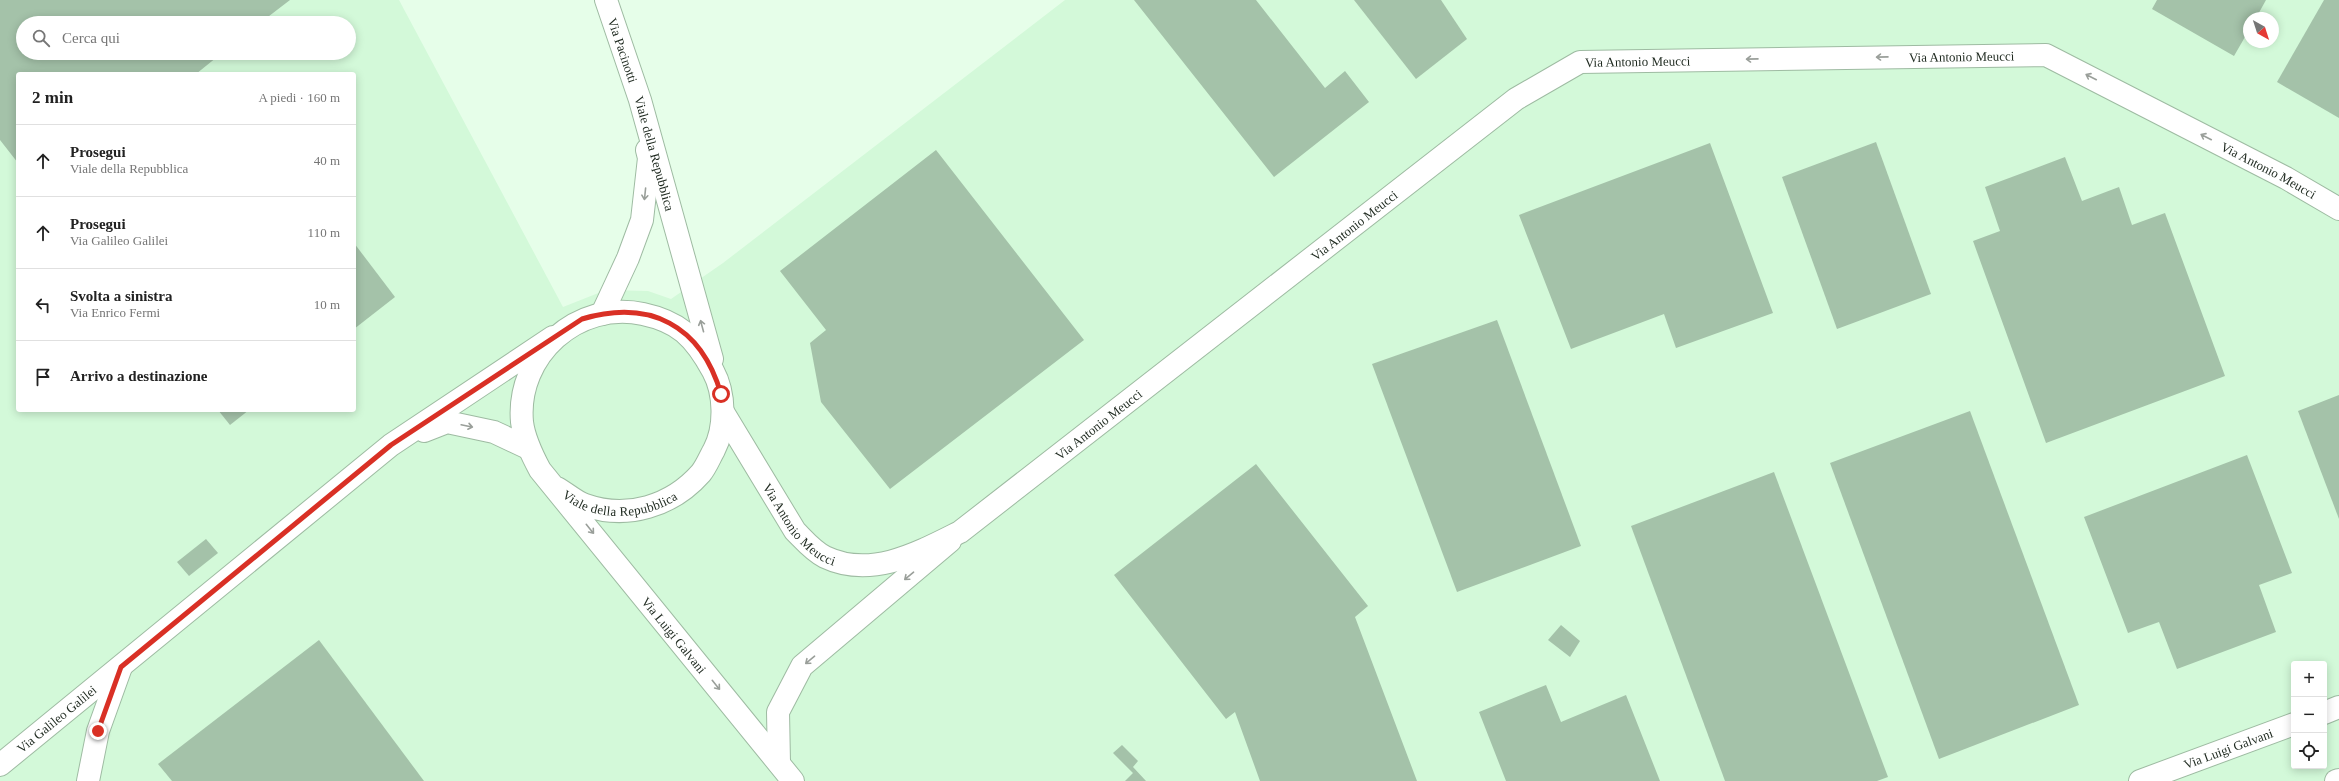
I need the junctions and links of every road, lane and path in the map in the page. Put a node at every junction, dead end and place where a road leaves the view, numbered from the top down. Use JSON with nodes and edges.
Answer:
{"nodes":[{"id":1,"x":606,"y":0,"type":"edge"},
{"id":2,"x":640,"y":100,"type":"junction"},
{"id":3,"x":2339,"y":209,"type":"edge"},
{"id":4,"x":602,"y":314,"type":"junction"},
{"id":5,"x":564,"y":330,"type":"junction"},
{"id":6,"x":716,"y":377,"type":"junction"},
{"id":7,"x":723,"y":412,"type":"junction"},
{"id":8,"x":391,"y":445,"type":"junction"},
{"id":9,"x":528,"y":448,"type":"junction"},
{"id":10,"x":557,"y":488,"type":"junction"},
{"id":11,"x":960,"y":532,"type":"junction"},
{"id":12,"x":121,"y":667,"type":"junction"},
{"id":13,"x":2339,"y":707,"type":"edge"},
{"id":14,"x":2327,"y":711,"type":"edge"},
{"id":15,"x":2291,"y":725,"type":"edge"},
{"id":16,"x":779,"y":763,"type":"junction"},
{"id":17,"x":0,"y":765,"type":"edge"},
{"id":18,"x":2339,"y":780,"type":"edge"},
{"id":19,"x":88,"y":781,"type":"edge"},
{"id":20,"x":793,"y":781,"type":"edge"},
{"id":21,"x":2140,"y":781,"type":"edge"},
{"id":22,"x":2336,"y":781,"type":"edge"}],
"edges":[{"from":1,"to":2,"type":"main road","name":"Via Pacinotti"},
{"from":2,"to":4,"type":"main road","name":"Viale della Repubblica","one_way":true},
{"from":6,"to":2,"type":"main road","name":"Viale della Repubblica","one_way":true},
{"from":3,"to":11,"type":"main road","name":"Via Antonio Meucci","one_way":true},
{"from":4,"to":5,"type":"main road","name":"Viale della Repubblica"},
{"from":4,"to":6,"type":"main road","name":"Viale della Repubblica"},
{"from":5,"to":8,"type":"main road","name":"Via Galileo Galilei"},
{"from":5,"to":9,"type":"main road","name":"Viale della Repubblica"},
{"from":6,"to":7,"type":"main road","name":"Viale della Repubblica"},
{"from":7,"to":10,"type":"main road","name":"Viale della Repubblica"},
{"from":7,"to":11,"type":"main road","name":"Via Antonio Meucci"},
{"from":8,"to":9,"type":"main road","name":"Via Galileo Galilei","one_way":true},
{"from":8,"to":12,"type":"main road","name":"Via Galileo Galilei"},
{"from":9,"to":10,"type":"main road","name":"Viale della Repubblica"},
{"from":10,"to":16,"type":"main road","name":"Via Luigi Galvani","one_way":true},
{"from":11,"to":16,"type":"main road","name":"Via Antonio Meucci","one_way":true},
{"from":12,"to":17,"type":"main road","name":"Via Galileo Galilei"},
{"from":12,"to":19,"type":"main road"},
{"from":13,"to":14,"type":"main road"},
{"from":15,"to":21,"type":"main road","name":"Via Luigi Galvani"},
{"from":16,"to":20,"type":"main road","name":"Via Luigi Galvani"},
{"from":18,"to":22,"type":"main road"}]}
